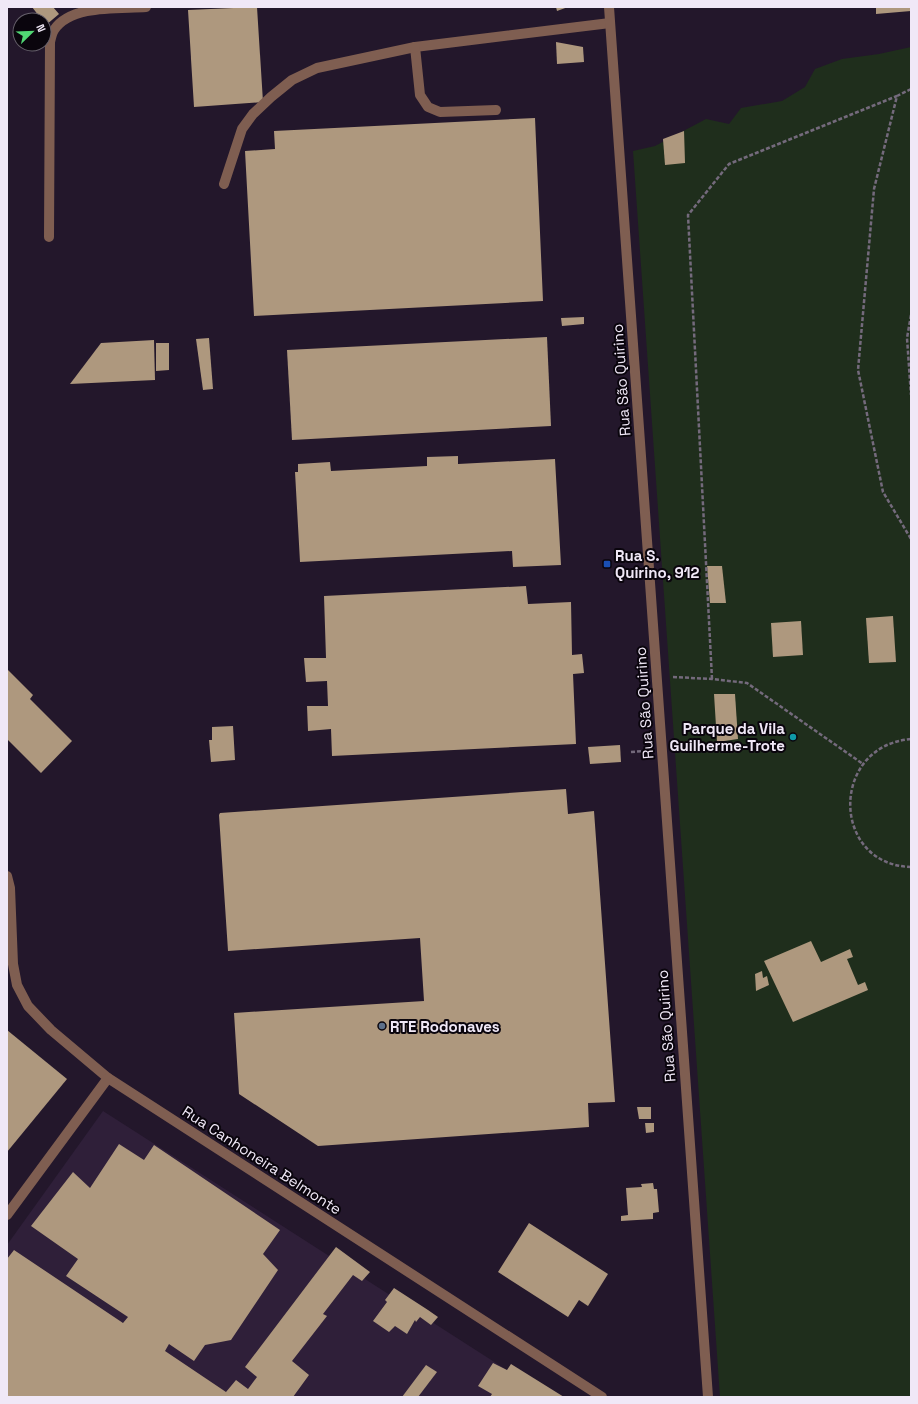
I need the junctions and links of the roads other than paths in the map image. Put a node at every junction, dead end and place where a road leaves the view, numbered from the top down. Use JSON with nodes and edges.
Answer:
{"nodes":[{"id":1,"x":146,"y":7,"type":"edge"},
{"id":2,"x":610,"y":7,"type":"edge"},
{"id":3,"x":610,"y":23,"type":"junction"},
{"id":4,"x":415,"y":47,"type":"junction"},
{"id":5,"x":496,"y":110,"type":"dead end"},
{"id":6,"x":224,"y":184,"type":"dead end"},
{"id":7,"x":49,"y":237,"type":"dead end"},
{"id":8,"x":7,"y":876,"type":"edge"},
{"id":9,"x":108,"y":1078,"type":"junction"},
{"id":10,"x":7,"y":1215,"type":"edge"},
{"id":11,"x":602,"y":1397,"type":"edge"},
{"id":12,"x":708,"y":1397,"type":"edge"}],
"edges":[{"from":1,"to":7,"type":"street"},
{"from":2,"to":3,"type":"street","name":"Rua São Quirino"},
{"from":3,"to":4,"type":"street"},
{"from":3,"to":12,"type":"street","name":"Rua São Quirino"},
{"from":4,"to":5,"type":"street"},
{"from":4,"to":6,"type":"street"},
{"from":8,"to":9,"type":"street","name":"Rua Canhoneira Belmonte"},
{"from":9,"to":10,"type":"street"},
{"from":9,"to":11,"type":"street","name":"Rua Canhoneira Belmonte"}]}
